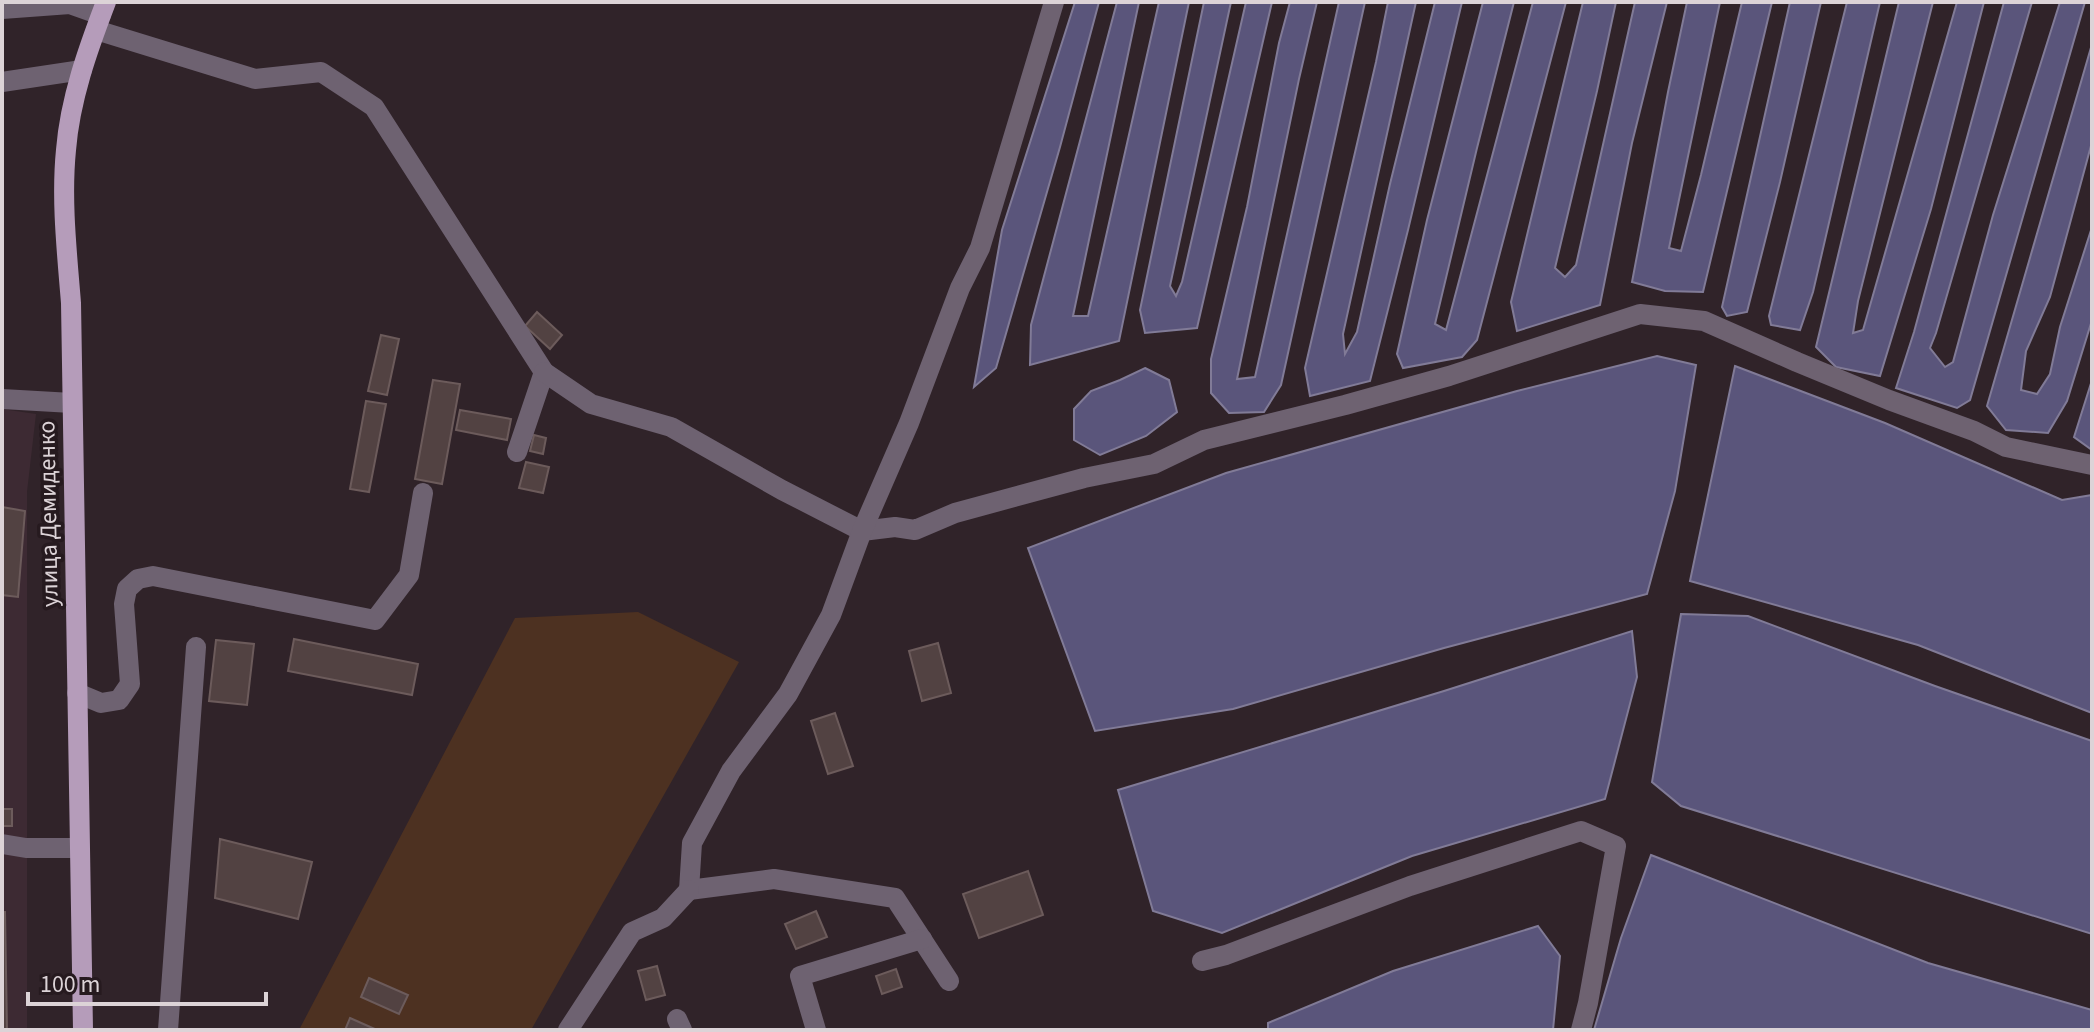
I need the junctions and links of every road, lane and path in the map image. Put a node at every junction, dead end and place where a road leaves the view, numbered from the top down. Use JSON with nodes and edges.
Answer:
{"nodes":[{"id":1,"x":1054,"y":2,"type":"edge"},
{"id":2,"x":2,"y":9,"type":"edge"},
{"id":3,"x":101,"y":16,"type":"edge"},
{"id":4,"x":82,"y":70,"type":"junction"},
{"id":5,"x":2,"y":82,"type":"edge"},
{"id":6,"x":544,"y":372,"type":"junction"},
{"id":7,"x":2,"y":399,"type":"edge"},
{"id":8,"x":72,"y":403,"type":"junction"},
{"id":9,"x":517,"y":452,"type":"dead end"},
{"id":10,"x":2092,"y":465,"type":"edge"},
{"id":11,"x":423,"y":493,"type":"dead end"},
{"id":12,"x":862,"y":531,"type":"junction"},
{"id":13,"x":196,"y":647,"type":"dead end"},
{"id":14,"x":77,"y":693,"type":"junction"},
{"id":15,"x":2,"y":844,"type":"edge"},
{"id":16,"x":79,"y":848,"type":"junction"},
{"id":17,"x":689,"y":890,"type":"junction"},
{"id":18,"x":922,"y":939,"type":"junction"},
{"id":19,"x":1202,"y":961,"type":"dead end"},
{"id":20,"x":949,"y":981,"type":"dead end"},
{"id":21,"x":83,"y":1030,"type":"edge"},
{"id":22,"x":168,"y":1030,"type":"edge"},
{"id":23,"x":568,"y":1030,"type":"edge"},
{"id":24,"x":816,"y":1030,"type":"edge"},
{"id":25,"x":1581,"y":1030,"type":"edge"}],
"edges":[{"from":1,"to":12,"type":"lane"},
{"from":2,"to":3,"type":"lane"},
{"from":3,"to":4,"type":"main road","name":"улица Демиденко"},
{"from":3,"to":6,"type":"lane"},
{"from":4,"to":5,"type":"lane"},
{"from":4,"to":8,"type":"main road","name":"улица Демиденко"},
{"from":6,"to":9,"type":"lane"},
{"from":6,"to":12,"type":"lane"},
{"from":7,"to":8,"type":"lane"},
{"from":8,"to":14,"type":"main road","name":"улица Демиденко"},
{"from":10,"to":12,"type":"lane"},
{"from":11,"to":14,"type":"lane"},
{"from":12,"to":17,"type":"lane"},
{"from":13,"to":22,"type":"lane"},
{"from":14,"to":16,"type":"main road","name":"улица Демиденко"},
{"from":15,"to":16,"type":"lane"},
{"from":16,"to":21,"type":"main road","name":"улица Демиденко"},
{"from":17,"to":18,"type":"lane"},
{"from":17,"to":23,"type":"lane"},
{"from":18,"to":20,"type":"lane"},
{"from":18,"to":24,"type":"lane"},
{"from":19,"to":25,"type":"lane"}]}
